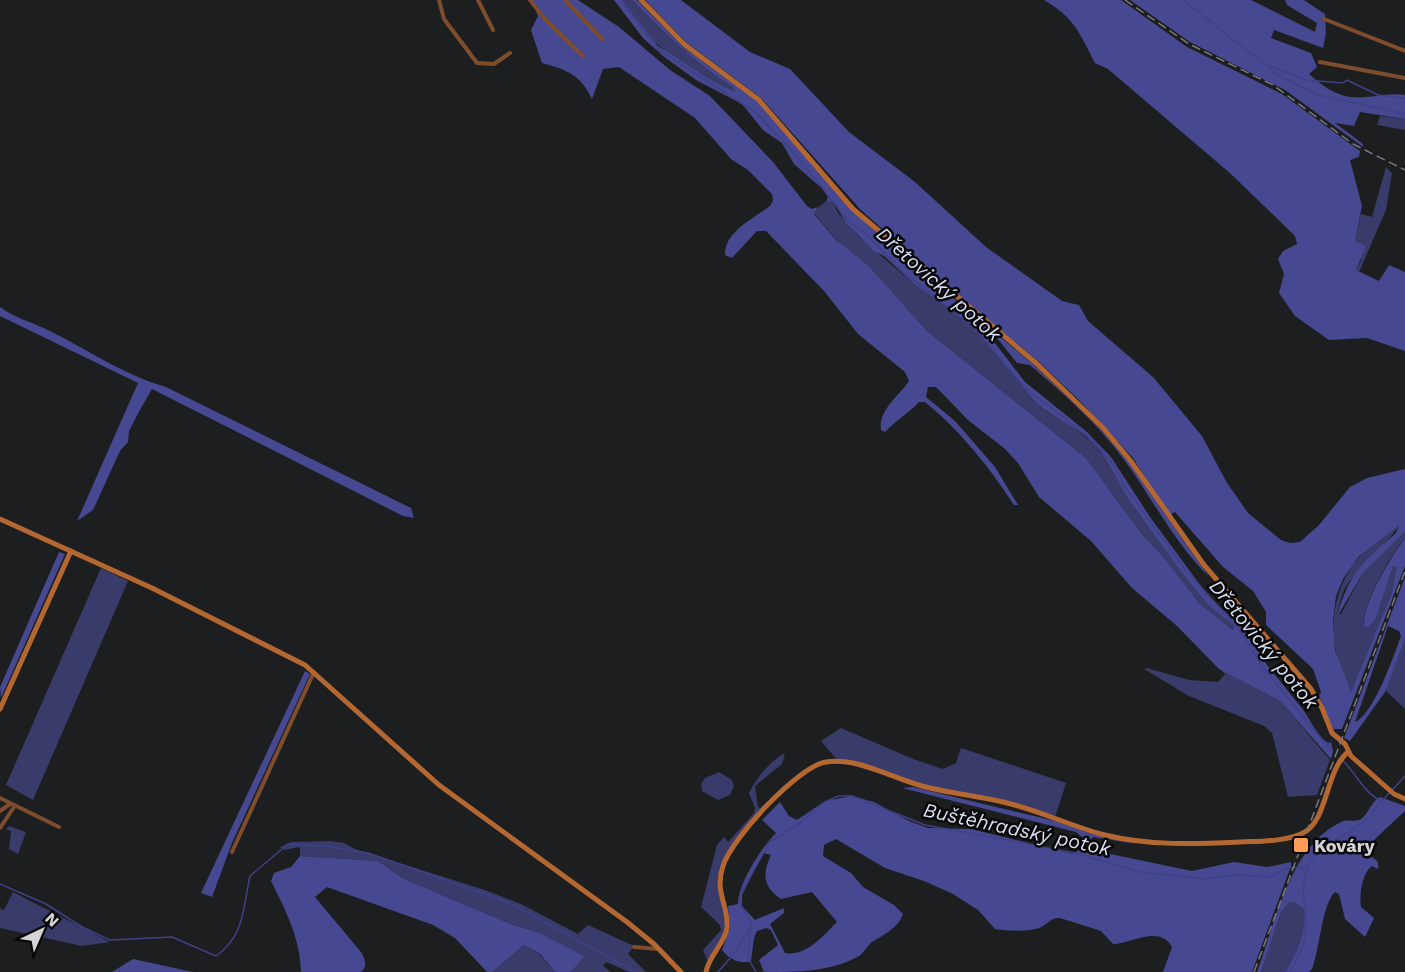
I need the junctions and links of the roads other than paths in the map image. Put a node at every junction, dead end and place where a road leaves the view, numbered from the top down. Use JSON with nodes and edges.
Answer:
{"nodes":[{"id":1,"x":439,"y":0,"type":"edge"},
{"id":2,"x":478,"y":0,"type":"edge"},
{"id":3,"x":530,"y":0,"type":"edge"},
{"id":4,"x":565,"y":0,"type":"edge"},
{"id":5,"x":641,"y":0,"type":"edge"},
{"id":6,"x":1324,"y":18,"type":"dead end"},
{"id":7,"x":493,"y":30,"type":"dead end"},
{"id":8,"x":602,"y":39,"type":"dead end"},
{"id":9,"x":1405,"y":51,"type":"edge"},
{"id":10,"x":510,"y":53,"type":"dead end"},
{"id":11,"x":584,"y":56,"type":"dead end"},
{"id":12,"x":1320,"y":62,"type":"dead end"},
{"id":13,"x":1405,"y":78,"type":"edge"},
{"id":14,"x":0,"y":519,"type":"edge"},
{"id":15,"x":71,"y":551,"type":"junction"},
{"id":16,"x":314,"y":672,"type":"junction"},
{"id":17,"x":0,"y":709,"type":"edge"},
{"id":18,"x":1348,"y":752,"type":"junction"},
{"id":19,"x":0,"y":798,"type":"edge"},
{"id":20,"x":1405,"y":800,"type":"edge"},
{"id":21,"x":12,"y":806,"type":"junction"},
{"id":22,"x":0,"y":811,"type":"edge"},
{"id":23,"x":59,"y":827,"type":"dead end"},
{"id":24,"x":0,"y":828,"type":"edge"},
{"id":25,"x":232,"y":852,"type":"dead end"},
{"id":26,"x":634,"y":947,"type":"dead end"},
{"id":27,"x":660,"y":949,"type":"junction"},
{"id":28,"x":681,"y":972,"type":"edge"},
{"id":29,"x":706,"y":972,"type":"edge"}],
"edges":[{"from":1,"to":10,"type":"street"},
{"from":2,"to":7,"type":"street"},
{"from":3,"to":11,"type":"street"},
{"from":4,"to":8,"type":"street"},
{"from":5,"to":18,"type":"street"},
{"from":6,"to":9,"type":"street"},
{"from":12,"to":13,"type":"street"},
{"from":14,"to":15,"type":"street"},
{"from":15,"to":16,"type":"street"},
{"from":15,"to":17,"type":"street"},
{"from":16,"to":25,"type":"street"},
{"from":16,"to":27,"type":"street"},
{"from":18,"to":20,"type":"street"},
{"from":18,"to":29,"type":"street"},
{"from":19,"to":21,"type":"street"},
{"from":21,"to":22,"type":"street"},
{"from":21,"to":23,"type":"street"},
{"from":21,"to":24,"type":"street"},
{"from":26,"to":27,"type":"street"},
{"from":27,"to":28,"type":"street"}]}
